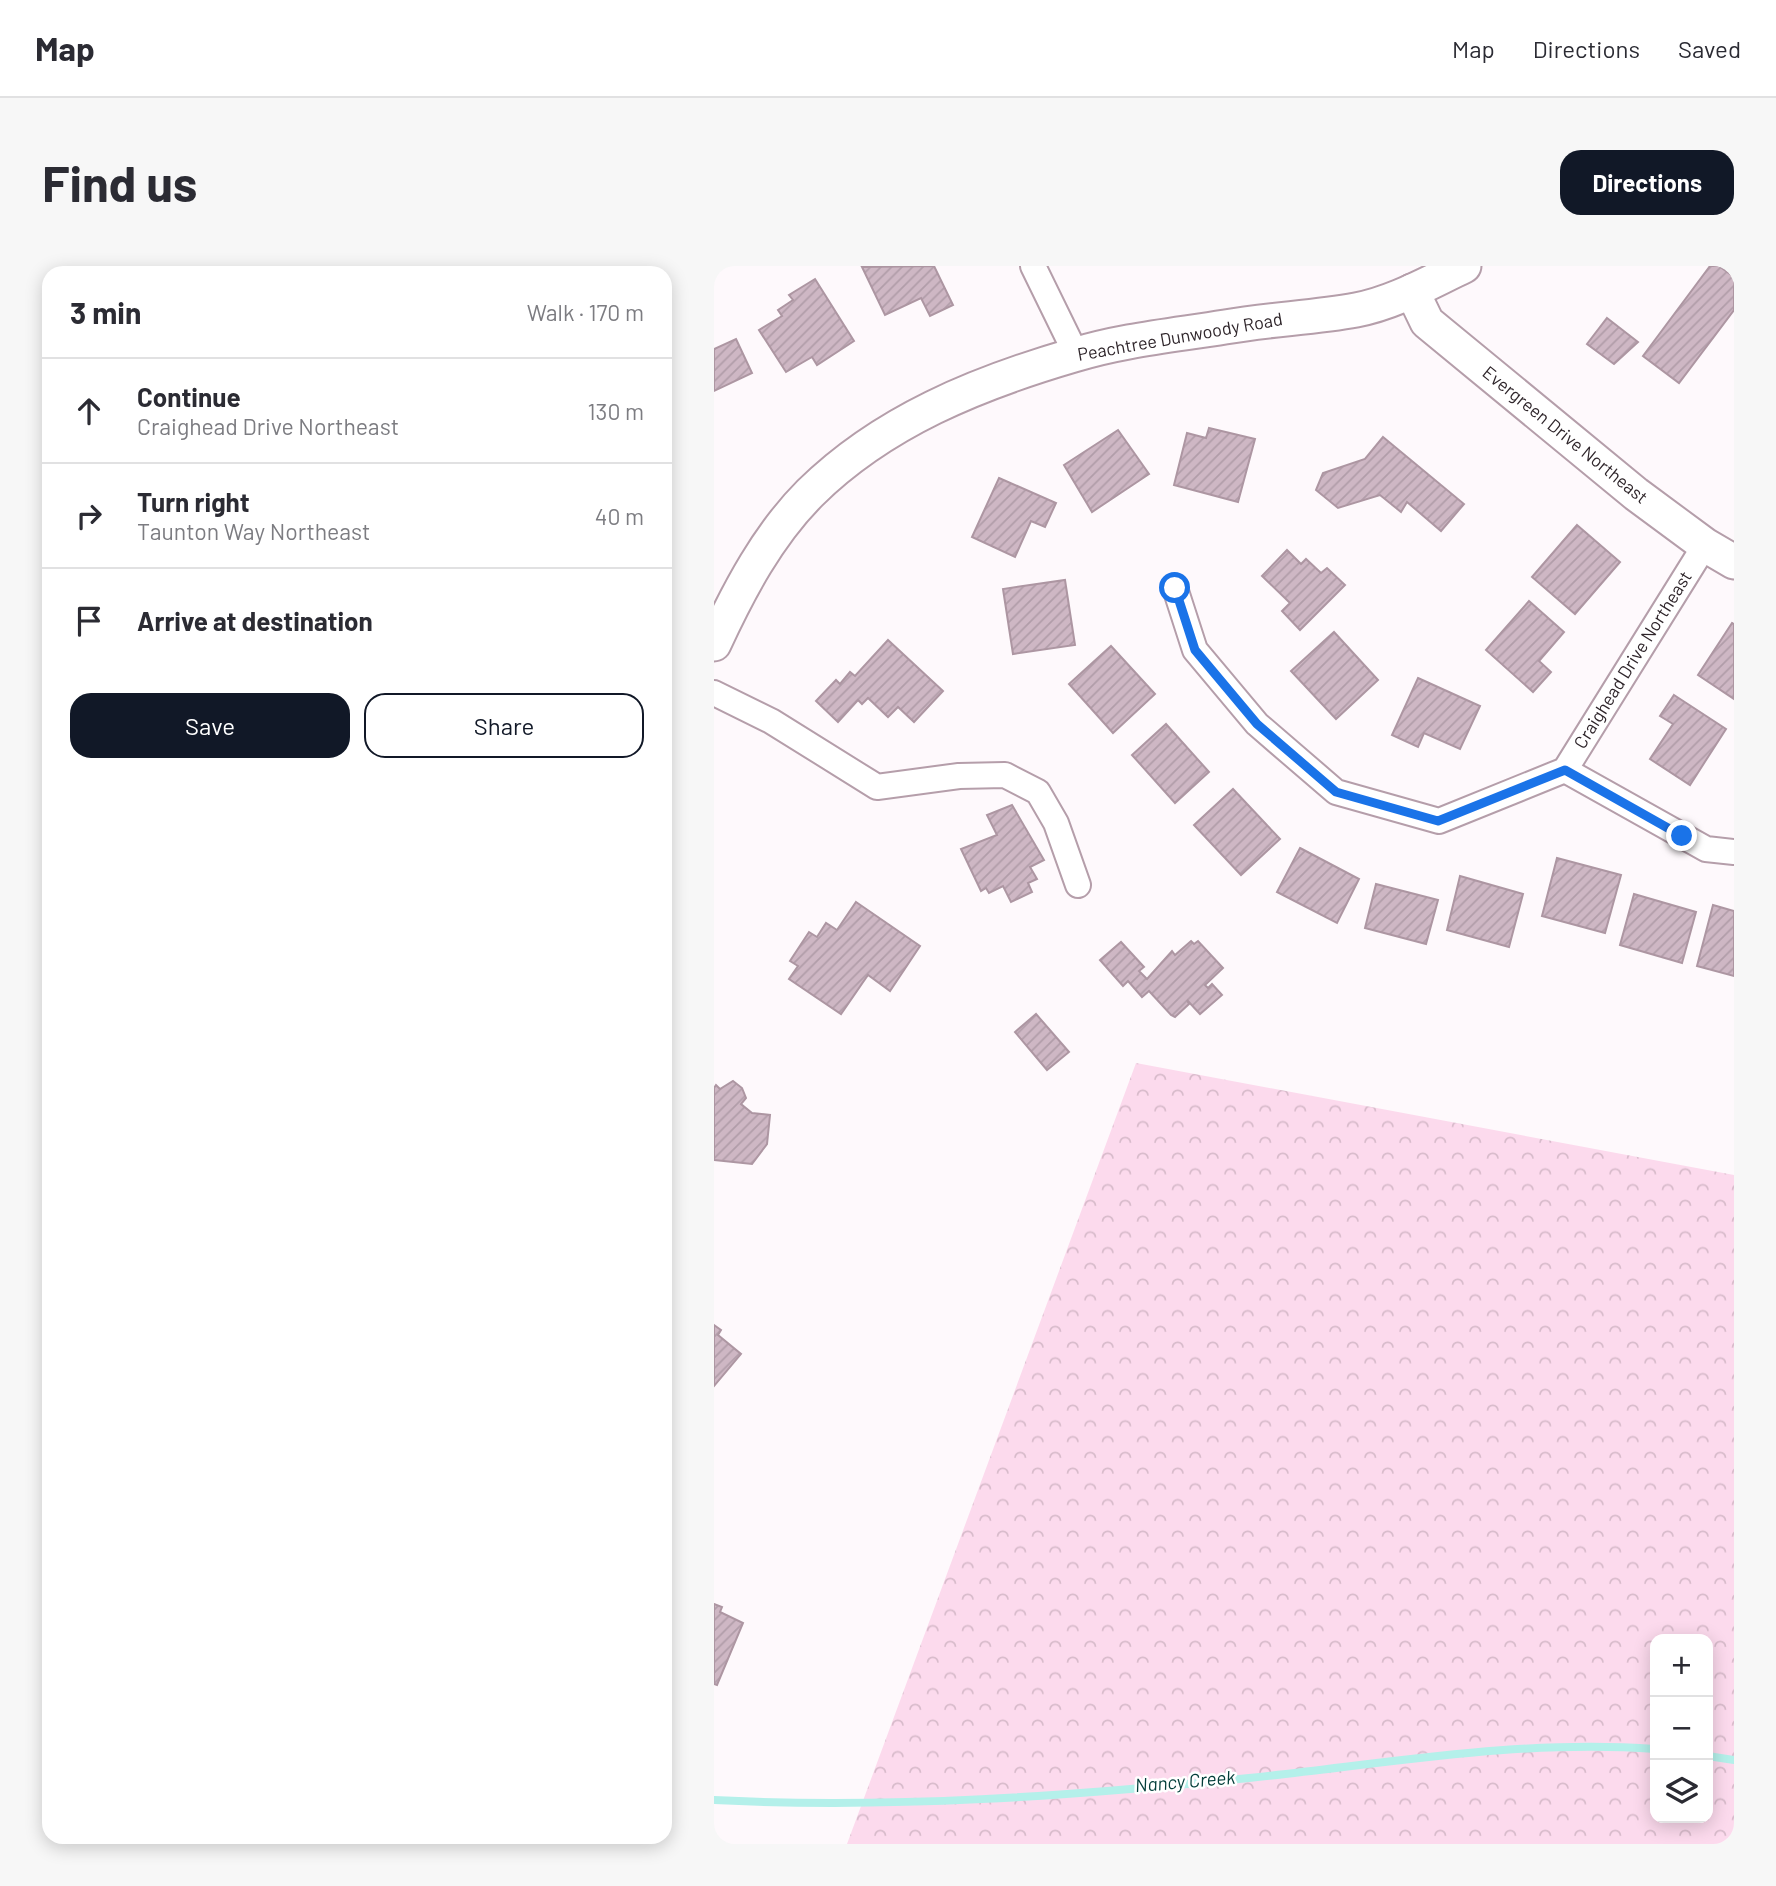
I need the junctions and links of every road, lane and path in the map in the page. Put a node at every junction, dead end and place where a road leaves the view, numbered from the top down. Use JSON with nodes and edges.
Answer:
{"nodes":[{"id":1,"x":1033,"y":266,"type":"edge"},
{"id":2,"x":1464,"y":266,"type":"edge"},
{"id":3,"x":1412,"y":291,"type":"junction"},
{"id":4,"x":1076,"y":354,"type":"junction"},
{"id":5,"x":1705,"y":545,"type":"junction"},
{"id":6,"x":1734,"y":562,"type":"edge"},
{"id":7,"x":1175,"y":588,"type":"dead end"},
{"id":8,"x":714,"y":643,"type":"edge"},
{"id":9,"x":714,"y":693,"type":"edge"},
{"id":10,"x":1565,"y":770,"type":"junction"},
{"id":11,"x":1734,"y":852,"type":"edge"},
{"id":12,"x":1078,"y":885,"type":"dead end"}],
"edges":[{"from":1,"to":4,"type":"street"},
{"from":2,"to":3,"type":"main road","name":"Peachtree Dunwoody Road"},
{"from":3,"to":4,"type":"main road","name":"Peachtree Dunwoody Road"},
{"from":3,"to":5,"type":"main road","name":"Evergreen Drive Northeast"},
{"from":4,"to":8,"type":"main road","name":"Peachtree Dunwoody Road"},
{"from":5,"to":6,"type":"main road","name":"Evergreen Drive Northeast"},
{"from":5,"to":10,"type":"street","name":"Craighead Drive Northeast"},
{"from":7,"to":10,"type":"street"},
{"from":9,"to":12,"type":"street"},
{"from":10,"to":11,"type":"street"}]}
